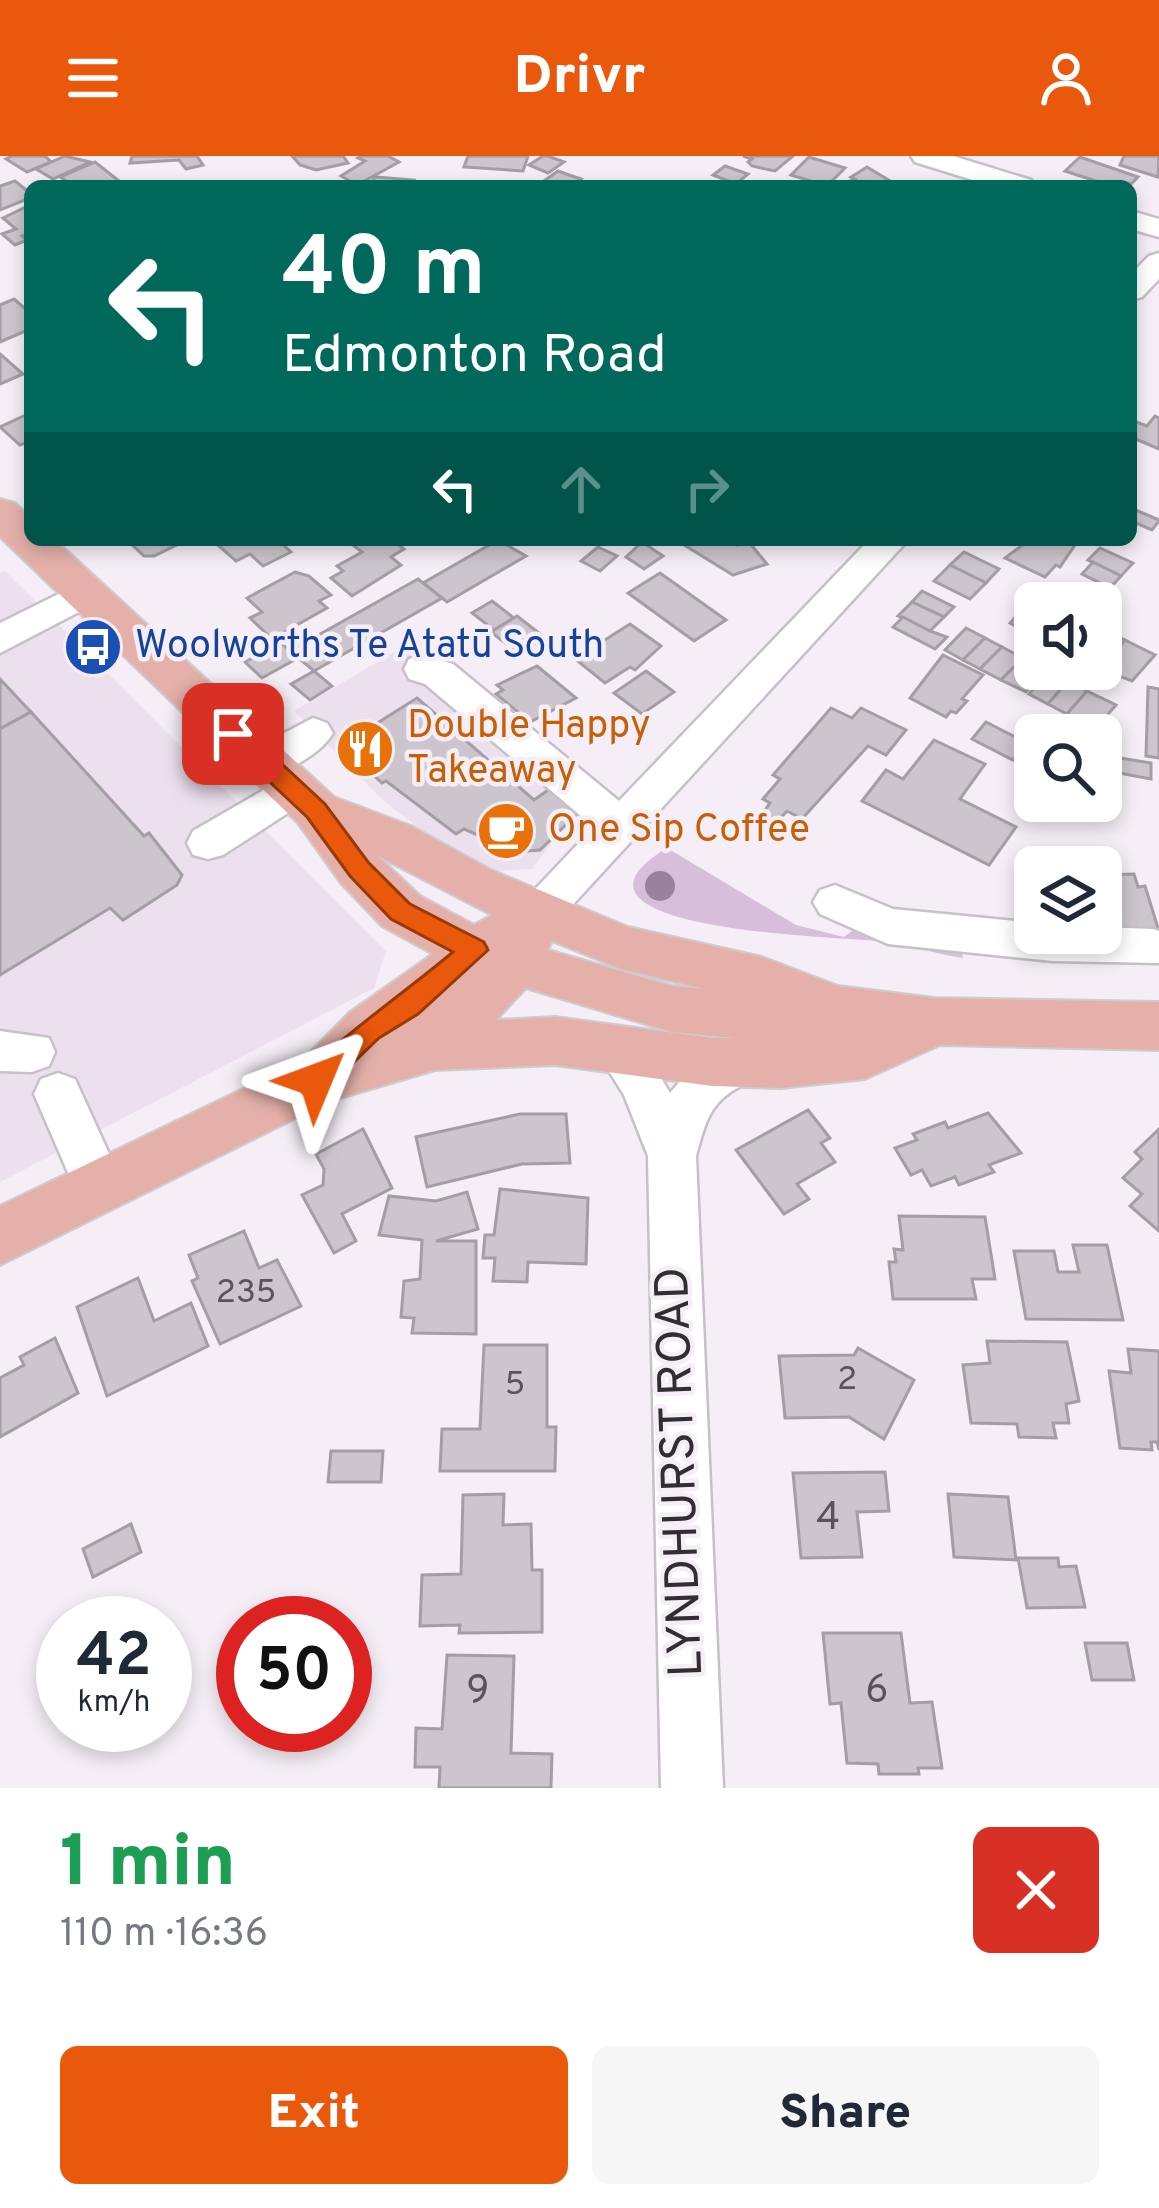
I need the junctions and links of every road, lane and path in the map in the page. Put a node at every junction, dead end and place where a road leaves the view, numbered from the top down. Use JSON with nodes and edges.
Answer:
{"nodes":[{"id":1,"x":925,"y":156,"type":"edge"},
{"id":2,"x":1002,"y":180,"type":"edge"},
{"id":3,"x":1159,"y":262,"type":"edge"},
{"id":4,"x":1137,"y":285,"type":"edge"},
{"id":5,"x":32,"y":546,"type":"edge"},
{"id":6,"x":884,"y":546,"type":"edge"},
{"id":7,"x":92,"y":599,"type":"junction"},
{"id":8,"x":0,"y":640,"type":"edge"},
{"id":9,"x":38,"y":661,"type":"dead end"},
{"id":10,"x":423,"y":669,"type":"dead end"},
{"id":11,"x":313,"y":734,"type":"dead end"},
{"id":12,"x":291,"y":787,"type":"junction"},
{"id":13,"x":620,"y":825,"type":"junction"},
{"id":14,"x":208,"y":843,"type":"dead end"},
{"id":15,"x":835,"y":902,"type":"dead end"},
{"id":16,"x":540,"y":912,"type":"junction"},
{"id":17,"x":1153,"y":947,"type":"dead end"},
{"id":18,"x":494,"y":957,"type":"junction"},
{"id":19,"x":835,"y":1009,"type":"junction"},
{"id":20,"x":934,"y":1021,"type":"junction"},
{"id":21,"x":1159,"y":1027,"type":"edge"},
{"id":22,"x":435,"y":1046,"type":"junction"},
{"id":23,"x":620,"y":1052,"type":"junction"},
{"id":24,"x":743,"y":1063,"type":"junction"},
{"id":25,"x":316,"y":1080,"type":"junction"},
{"id":26,"x":58,"y":1094,"type":"dead end"},
{"id":27,"x":672,"y":1156,"type":"junction"},
{"id":28,"x":100,"y":1189,"type":"junction"},
{"id":29,"x":0,"y":1237,"type":"edge"},
{"id":30,"x":692,"y":1788,"type":"edge"}],
"edges":[{"from":1,"to":2,"type":"street"},
{"from":3,"to":4,"type":"street"},
{"from":5,"to":7,"type":"main road"},
{"from":6,"to":13,"type":"street"},
{"from":7,"to":8,"type":"street"},
{"from":7,"to":9,"type":"street"},
{"from":7,"to":12,"type":"main road"},
{"from":10,"to":13,"type":"street"},
{"from":11,"to":12,"type":"street"},
{"from":12,"to":14,"type":"street"},
{"from":12,"to":16,"type":"main road"},
{"from":12,"to":18,"type":"main road"},
{"from":13,"to":16,"type":"street"},
{"from":15,"to":17,"type":"street"},
{"from":16,"to":18,"type":"main road"},
{"from":16,"to":19,"type":"main road"},
{"from":18,"to":19,"type":"main road"},
{"from":18,"to":22,"type":"main road"},
{"from":18,"to":25,"type":"main road"},
{"from":19,"to":20,"type":"main road"},
{"from":20,"to":21,"type":"main road"},
{"from":20,"to":24,"type":"main road"},
{"from":22,"to":23,"type":"main road"},
{"from":22,"to":25,"type":"main road"},
{"from":23,"to":24,"type":"main road"},
{"from":23,"to":27,"type":"street","name":"LYNDHURST ROAD"},
{"from":24,"to":27,"type":"street","name":"LYNDHURST ROAD"},
{"from":25,"to":28,"type":"main road"},
{"from":26,"to":28,"type":"street"},
{"from":27,"to":30,"type":"street","name":"LYNDHURST ROAD"},
{"from":28,"to":29,"type":"main road"}]}
